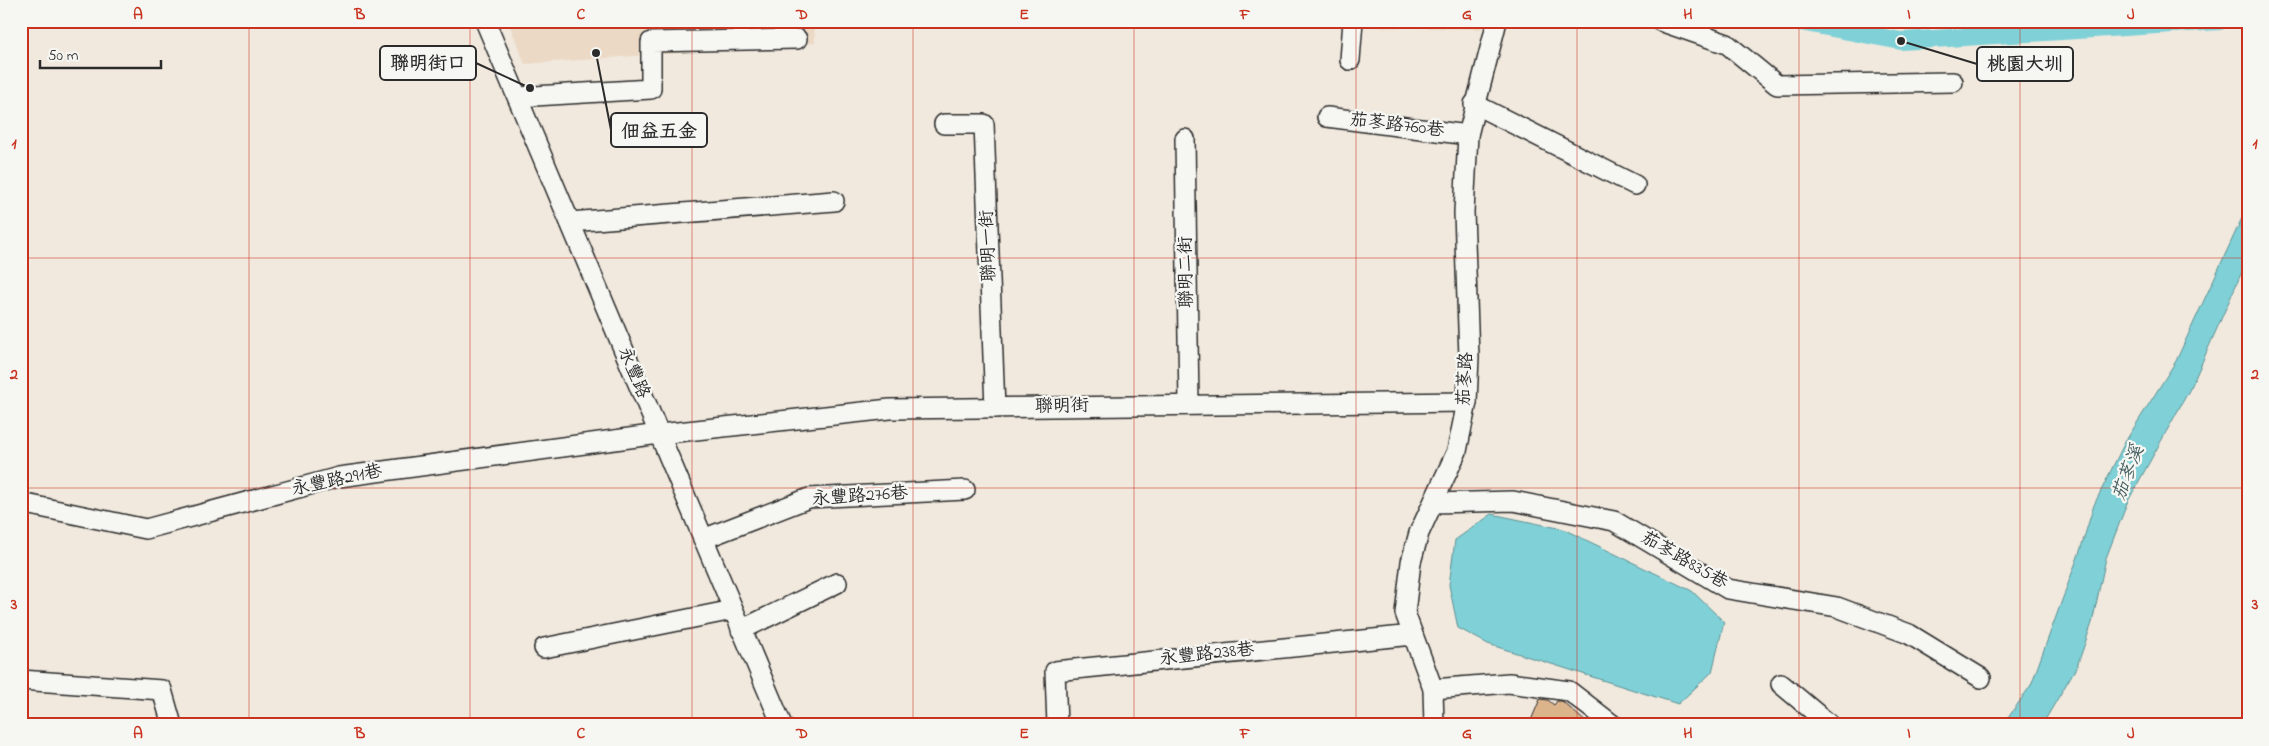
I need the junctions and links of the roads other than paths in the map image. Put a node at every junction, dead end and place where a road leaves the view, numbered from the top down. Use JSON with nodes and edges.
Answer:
{"nodes":[{"id":1,"x":485,"y":21,"type":"edge"},
{"id":2,"x":1353,"y":21,"type":"edge"},
{"id":3,"x":1497,"y":21,"type":"edge"},
{"id":4,"x":1660,"y":21,"type":"edge"},
{"id":5,"x":797,"y":39,"type":"dead end"},
{"id":6,"x":1350,"y":60,"type":"dead end"},
{"id":7,"x":1953,"y":82,"type":"dead end"},
{"id":8,"x":518,"y":97,"type":"junction"},
{"id":9,"x":1474,"y":104,"type":"junction"},
{"id":10,"x":1327,"y":117,"type":"dead end"},
{"id":11,"x":944,"y":124,"type":"dead end"},
{"id":12,"x":1468,"y":135,"type":"junction"},
{"id":13,"x":1185,"y":139,"type":"dead end"},
{"id":14,"x":1635,"y":185,"type":"dead end"},
{"id":15,"x":834,"y":200,"type":"dead end"},
{"id":16,"x":570,"y":222,"type":"junction"},
{"id":17,"x":1467,"y":402,"type":"junction"},
{"id":18,"x":1189,"y":405,"type":"junction"},
{"id":19,"x":994,"y":408,"type":"junction"},
{"id":20,"x":659,"y":434,"type":"junction"},
{"id":21,"x":965,"y":490,"type":"dead end"},
{"id":22,"x":21,"y":503,"type":"edge"},
{"id":23,"x":1434,"y":503,"type":"junction"},
{"id":24,"x":703,"y":539,"type":"junction"},
{"id":25,"x":836,"y":583,"type":"dead end"},
{"id":26,"x":733,"y":610,"type":"junction"},
{"id":27,"x":741,"y":630,"type":"junction"},
{"id":28,"x":1413,"y":635,"type":"junction"},
{"id":29,"x":544,"y":648,"type":"dead end"},
{"id":30,"x":1981,"y":678,"type":"dead end"},
{"id":31,"x":21,"y":680,"type":"edge"},
{"id":32,"x":1781,"y":684,"type":"dead end"},
{"id":33,"x":1433,"y":690,"type":"junction"},
{"id":34,"x":172,"y":725,"type":"edge"},
{"id":35,"x":782,"y":725,"type":"edge"},
{"id":36,"x":1057,"y":725,"type":"edge"},
{"id":37,"x":1434,"y":725,"type":"edge"},
{"id":38,"x":1613,"y":725,"type":"edge"},
{"id":39,"x":1830,"y":725,"type":"edge"}],
"edges":[{"from":1,"to":8,"type":"street","name":"永豐路"},
{"from":2,"to":6,"type":"street"},
{"from":3,"to":9,"type":"street","name":"茄苳路"},
{"from":4,"to":7,"type":"street"},
{"from":5,"to":8,"type":"street"},
{"from":8,"to":16,"type":"street","name":"永豐路"},
{"from":9,"to":12,"type":"street","name":"茄苳路"},
{"from":9,"to":14,"type":"street"},
{"from":10,"to":12,"type":"street","name":"茄苳路760巷"},
{"from":11,"to":19,"type":"street","name":"聯明一街"},
{"from":12,"to":17,"type":"street","name":"茄苳路"},
{"from":13,"to":18,"type":"street","name":"聯明二街"},
{"from":15,"to":16,"type":"street"},
{"from":16,"to":20,"type":"street","name":"永豐路"},
{"from":17,"to":18,"type":"street","name":"聯明街"},
{"from":17,"to":23,"type":"street","name":"茄苳路"},
{"from":18,"to":19,"type":"street","name":"聯明街"},
{"from":19,"to":20,"type":"street","name":"聯明街"},
{"from":20,"to":22,"type":"street","name":"永豐路291巷"},
{"from":20,"to":24,"type":"street","name":"永豐路"},
{"from":21,"to":24,"type":"street","name":"永豐路276巷"},
{"from":23,"to":28,"type":"street","name":"茄苳路"},
{"from":23,"to":30,"type":"street","name":"茄苳路835巷"},
{"from":24,"to":26,"type":"street","name":"永豐路"},
{"from":25,"to":27,"type":"street"},
{"from":26,"to":27,"type":"street","name":"永豐路"},
{"from":26,"to":29,"type":"street"},
{"from":27,"to":35,"type":"street","name":"永豐路"},
{"from":28,"to":33,"type":"street","name":"茄苳路"},
{"from":28,"to":36,"type":"street","name":"永豐路238巷"},
{"from":31,"to":34,"type":"street"},
{"from":32,"to":39,"type":"street"},
{"from":33,"to":37,"type":"street","name":"茄苳路"},
{"from":33,"to":38,"type":"street"}]}
